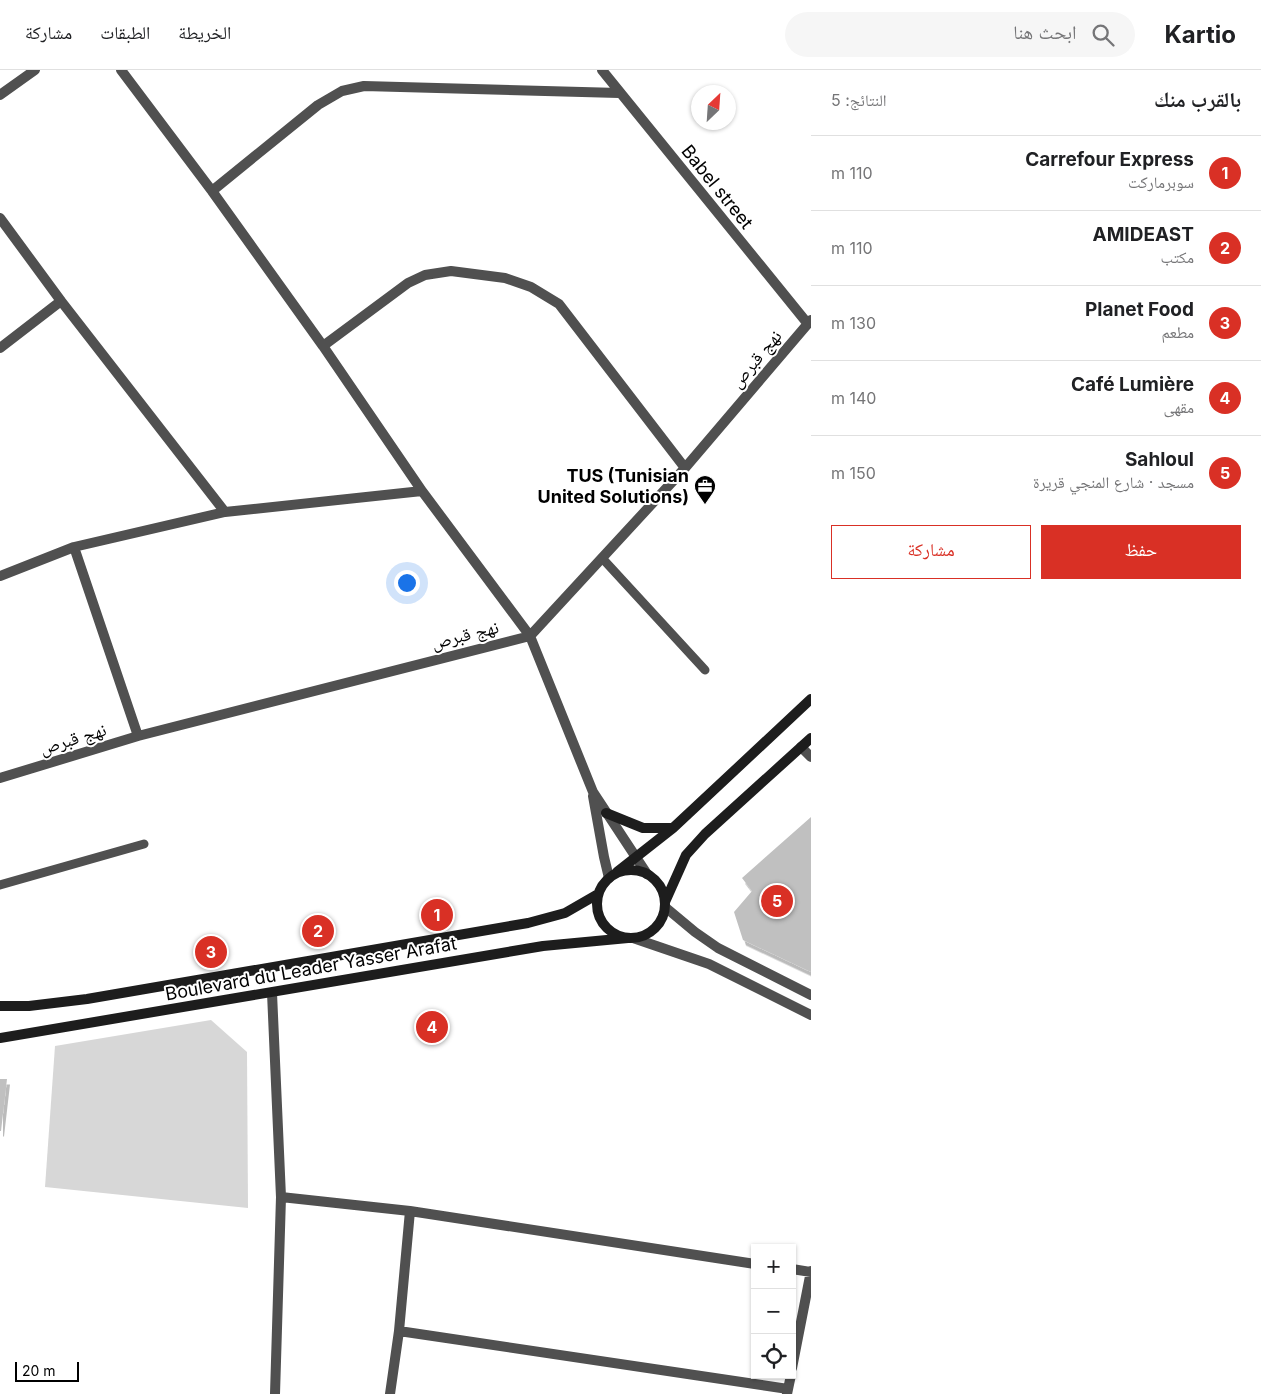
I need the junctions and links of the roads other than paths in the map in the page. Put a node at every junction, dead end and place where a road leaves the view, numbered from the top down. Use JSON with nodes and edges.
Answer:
{"nodes":[{"id":1,"x":35,"y":70,"type":"edge"},
{"id":2,"x":121,"y":70,"type":"edge"},
{"id":3,"x":602,"y":70,"type":"edge"},
{"id":4,"x":619,"y":93,"type":"junction"},
{"id":5,"x":0,"y":95,"type":"edge"},
{"id":6,"x":212,"y":191,"type":"junction"},
{"id":7,"x":0,"y":218,"type":"edge"},
{"id":8,"x":61,"y":301,"type":"junction"},
{"id":9,"x":809,"y":322,"type":"edge"},
{"id":10,"x":323,"y":346,"type":"junction"},
{"id":11,"x":0,"y":348,"type":"edge"},
{"id":12,"x":685,"y":468,"type":"junction"},
{"id":13,"x":422,"y":491,"type":"junction"},
{"id":14,"x":225,"y":512,"type":"junction"},
{"id":15,"x":74,"y":547,"type":"junction"},
{"id":16,"x":602,"y":558,"type":"junction"},
{"id":17,"x":0,"y":576,"type":"edge"},
{"id":18,"x":530,"y":636,"type":"junction"},
{"id":19,"x":705,"y":670,"type":"dead end"},
{"id":20,"x":811,"y":699,"type":"edge"},
{"id":21,"x":138,"y":736,"type":"junction"},
{"id":22,"x":811,"y":738,"type":"edge"},
{"id":23,"x":801,"y":747,"type":"junction"},
{"id":24,"x":811,"y":757,"type":"edge"},
{"id":25,"x":0,"y":778,"type":"edge"},
{"id":26,"x":593,"y":792,"type":"junction"},
{"id":27,"x":606,"y":813,"type":"junction"},
{"id":28,"x":673,"y":828,"type":"junction"},
{"id":29,"x":144,"y":844,"type":"dead end"},
{"id":30,"x":637,"y":858,"type":"junction"},
{"id":31,"x":647,"y":874,"type":"junction"},
{"id":32,"x":613,"y":875,"type":"junction"},
{"id":33,"x":0,"y":885,"type":"edge"},
{"id":34,"x":598,"y":894,"type":"junction"},
{"id":35,"x":665,"y":904,"type":"junction"},
{"id":36,"x":630,"y":938,"type":"junction"},
{"id":37,"x":272,"y":992,"type":"junction"},
{"id":38,"x":811,"y":995,"type":"edge"},
{"id":39,"x":0,"y":1006,"type":"edge"},
{"id":40,"x":811,"y":1015,"type":"edge"},
{"id":41,"x":0,"y":1038,"type":"edge"},
{"id":42,"x":280,"y":1196,"type":"junction"},
{"id":43,"x":410,"y":1211,"type":"junction"},
{"id":44,"x":751,"y":1263,"type":"edge"},
{"id":45,"x":796,"y":1270,"type":"edge"},
{"id":46,"x":811,"y":1272,"type":"edge"},
{"id":47,"x":399,"y":1330,"type":"junction"},
{"id":48,"x":796,"y":1348,"type":"edge"},
{"id":49,"x":790,"y":1379,"type":"edge"},
{"id":50,"x":788,"y":1392,"type":"edge"},
{"id":51,"x":275,"y":1394,"type":"edge"},
{"id":52,"x":390,"y":1394,"type":"edge"}],
"edges":[{"from":1,"to":5,"type":"street"},
{"from":2,"to":6,"type":"street"},
{"from":3,"to":4,"type":"street","name":"Babel street"},
{"from":4,"to":6,"type":"street"},
{"from":4,"to":9,"type":"street","name":"Babel street"},
{"from":6,"to":10,"type":"street"},
{"from":7,"to":8,"type":"street"},
{"from":8,"to":11,"type":"street"},
{"from":8,"to":14,"type":"street"},
{"from":9,"to":12,"type":"street","name":"نهج قبرص"},
{"from":10,"to":12,"type":"street"},
{"from":10,"to":13,"type":"street"},
{"from":12,"to":16,"type":"street","name":"نهج قبرص"},
{"from":13,"to":14,"type":"street"},
{"from":13,"to":18,"type":"street"},
{"from":14,"to":15,"type":"street"},
{"from":15,"to":17,"type":"street"},
{"from":15,"to":21,"type":"street"},
{"from":16,"to":18,"type":"street","name":"نهج قبرص"},
{"from":16,"to":19,"type":"lane"},
{"from":18,"to":21,"type":"street","name":"نهج قبرص"},
{"from":18,"to":26,"type":"street"},
{"from":20,"to":28,"type":"main road"},
{"from":21,"to":25,"type":"street","name":"نهج قبرص"},
{"from":22,"to":23,"type":"main road"},
{"from":23,"to":24,"type":"street"},
{"from":23,"to":35,"type":"main road"},
{"from":26,"to":27,"type":"street"},
{"from":26,"to":32,"type":"street"},
{"from":27,"to":28,"type":"main road"},
{"from":27,"to":30,"type":"street"},
{"from":28,"to":30,"type":"main road"},
{"from":29,"to":33,"type":"lane"},
{"from":30,"to":31,"type":"street"},
{"from":30,"to":32,"type":"main road"},
{"from":31,"to":32,"type":"main road"},
{"from":31,"to":35,"type":"main road"},
{"from":32,"to":34,"type":"main road"},
{"from":34,"to":36,"type":"main road"},
{"from":34,"to":39,"type":"main road","name":"Boulevard du Leader Yasser Arafat"},
{"from":35,"to":36,"type":"main road"},
{"from":35,"to":38,"type":"street"},
{"from":36,"to":37,"type":"main road","name":"Boulevard du Leader Yasser Arafat"},
{"from":36,"to":40,"type":"street"},
{"from":37,"to":41,"type":"main road","name":"Boulevard du Leader Yasser Arafat"},
{"from":37,"to":42,"type":"street"},
{"from":42,"to":43,"type":"street"},
{"from":42,"to":51,"type":"street"},
{"from":43,"to":44,"type":"street"},
{"from":43,"to":47,"type":"street"},
{"from":45,"to":46,"type":"street"},
{"from":46,"to":48,"type":"street"},
{"from":47,"to":50,"type":"street"},
{"from":47,"to":52,"type":"street"},
{"from":49,"to":50,"type":"street"}]}
